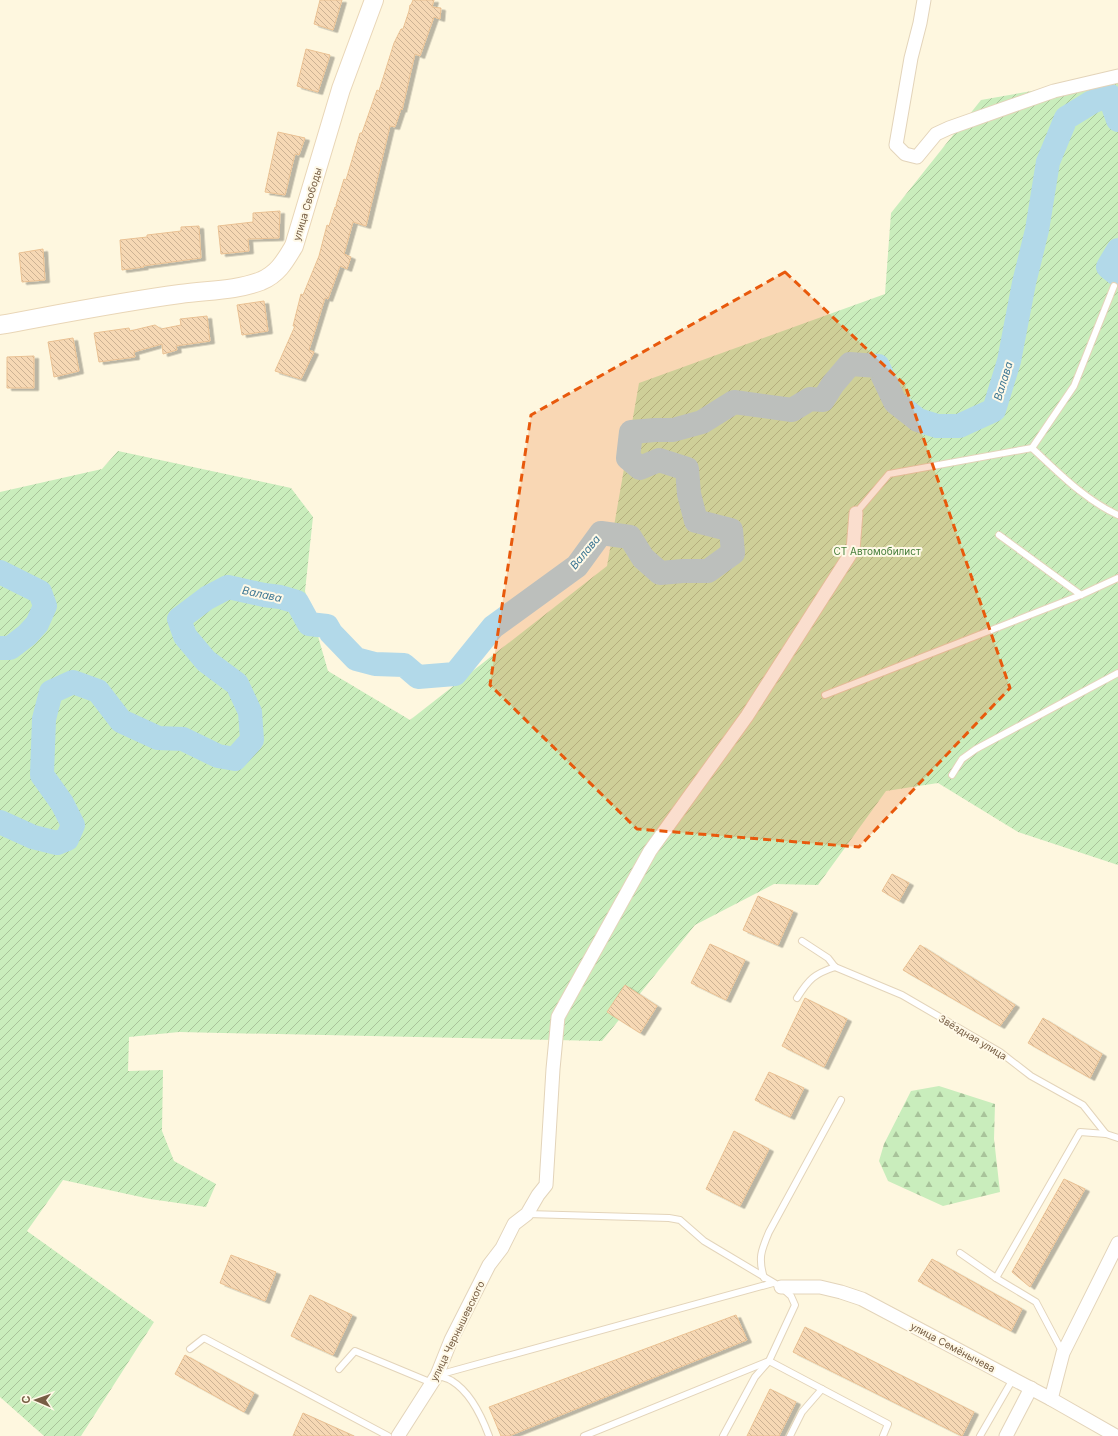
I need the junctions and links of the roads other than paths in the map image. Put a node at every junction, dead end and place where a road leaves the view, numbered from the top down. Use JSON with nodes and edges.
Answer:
{"nodes":[{"id":1,"x":374,"y":0,"type":"edge"},
{"id":2,"x":924,"y":0,"type":"edge"},
{"id":3,"x":1118,"y":76,"type":"edge"},
{"id":4,"x":1114,"y":286,"type":"dead end"},
{"id":5,"x":0,"y":326,"type":"edge"},
{"id":6,"x":1032,"y":448,"type":"junction"},
{"id":7,"x":856,"y":513,"type":"joint"},
{"id":8,"x":1118,"y":515,"type":"edge"},
{"id":9,"x":999,"y":535,"type":"dead end"},
{"id":10,"x":1118,"y":578,"type":"edge"},
{"id":11,"x":1082,"y":595,"type":"junction"},
{"id":12,"x":1118,"y":673,"type":"edge"},
{"id":13,"x":825,"y":695,"type":"dead end"},
{"id":14,"x":952,"y":775,"type":"dead end"},
{"id":15,"x":802,"y":941,"type":"dead end"},
{"id":16,"x":835,"y":967,"type":"junction"},
{"id":17,"x":797,"y":998,"type":"dead end"},
{"id":18,"x":841,"y":1100,"type":"dead end"},
{"id":19,"x":1106,"y":1134,"type":"junction"},
{"id":20,"x":1118,"y":1138,"type":"edge"},
{"id":21,"x":527,"y":1214,"type":"junction"},
{"id":22,"x":1118,"y":1243,"type":"edge"},
{"id":23,"x":960,"y":1253,"type":"dead end"},
{"id":24,"x":764,"y":1278,"type":"junction"},
{"id":25,"x":996,"y":1278,"type":"junction"},
{"id":26,"x":777,"y":1285,"type":"junction"},
{"id":27,"x":190,"y":1349,"type":"dead end"},
{"id":28,"x":1063,"y":1353,"type":"junction"},
{"id":29,"x":768,"y":1361,"type":"junction"},
{"id":30,"x":339,"y":1369,"type":"dead end"},
{"id":31,"x":434,"y":1379,"type":"junction"},
{"id":32,"x":1013,"y":1379,"type":"junction"},
{"id":33,"x":1030,"y":1388,"type":"junction"},
{"id":34,"x":822,"y":1389,"type":"junction"},
{"id":35,"x":1051,"y":1399,"type":"junction"},
{"id":36,"x":388,"y":1436,"type":"edge"},
{"id":37,"x":398,"y":1436,"type":"edge"},
{"id":38,"x":489,"y":1436,"type":"edge"},
{"id":39,"x":584,"y":1436,"type":"edge"},
{"id":40,"x":723,"y":1436,"type":"edge"},
{"id":41,"x":790,"y":1436,"type":"edge"},
{"id":42,"x":883,"y":1436,"type":"edge"},
{"id":43,"x":980,"y":1436,"type":"edge"},
{"id":44,"x":1006,"y":1436,"type":"edge"},
{"id":45,"x":1116,"y":1436,"type":"edge"}],
"edges":[{"from":1,"to":5,"type":"main road","name":"улица Свободы"},
{"from":2,"to":3,"type":"street"},
{"from":4,"to":6,"type":"lane"},
{"from":6,"to":7,"type":"lane"},
{"from":6,"to":8,"type":"lane"},
{"from":7,"to":21,"type":"street","name":"улица Чернышевского"},
{"from":9,"to":11,"type":"lane"},
{"from":10,"to":11,"type":"lane"},
{"from":11,"to":13,"type":"lane"},
{"from":12,"to":14,"type":"lane"},
{"from":15,"to":16,"type":"lane"},
{"from":16,"to":17,"type":"lane"},
{"from":16,"to":19,"type":"lane","name":"Звёздная улица"},
{"from":18,"to":24,"type":"lane"},
{"from":19,"to":20,"type":"lane"},
{"from":19,"to":25,"type":"lane"},
{"from":21,"to":24,"type":"lane"},
{"from":21,"to":31,"type":"street","name":"улица Чернышевского"},
{"from":22,"to":28,"type":"street"},
{"from":23,"to":25,"type":"lane"},
{"from":24,"to":26,"type":"lane"},
{"from":25,"to":28,"type":"lane"},
{"from":26,"to":29,"type":"lane"},
{"from":26,"to":31,"type":"lane"},
{"from":26,"to":32,"type":"street","name":"улица Семёнычева"},
{"from":27,"to":36,"type":"lane"},
{"from":28,"to":35,"type":"street"},
{"from":29,"to":34,"type":"lane"},
{"from":29,"to":39,"type":"lane"},
{"from":29,"to":40,"type":"lane"},
{"from":30,"to":31,"type":"lane"},
{"from":31,"to":37,"type":"street","name":"улица Чернышевского"},
{"from":31,"to":38,"type":"lane"},
{"from":32,"to":33,"type":"street","name":"улица Семёнычева"},
{"from":32,"to":43,"type":"lane"},
{"from":33,"to":35,"type":"street","name":"улица Семёнычева"},
{"from":33,"to":44,"type":"street"},
{"from":34,"to":41,"type":"lane"},
{"from":34,"to":42,"type":"lane"},
{"from":35,"to":45,"type":"street","name":"улица Семёнычева"}]}
